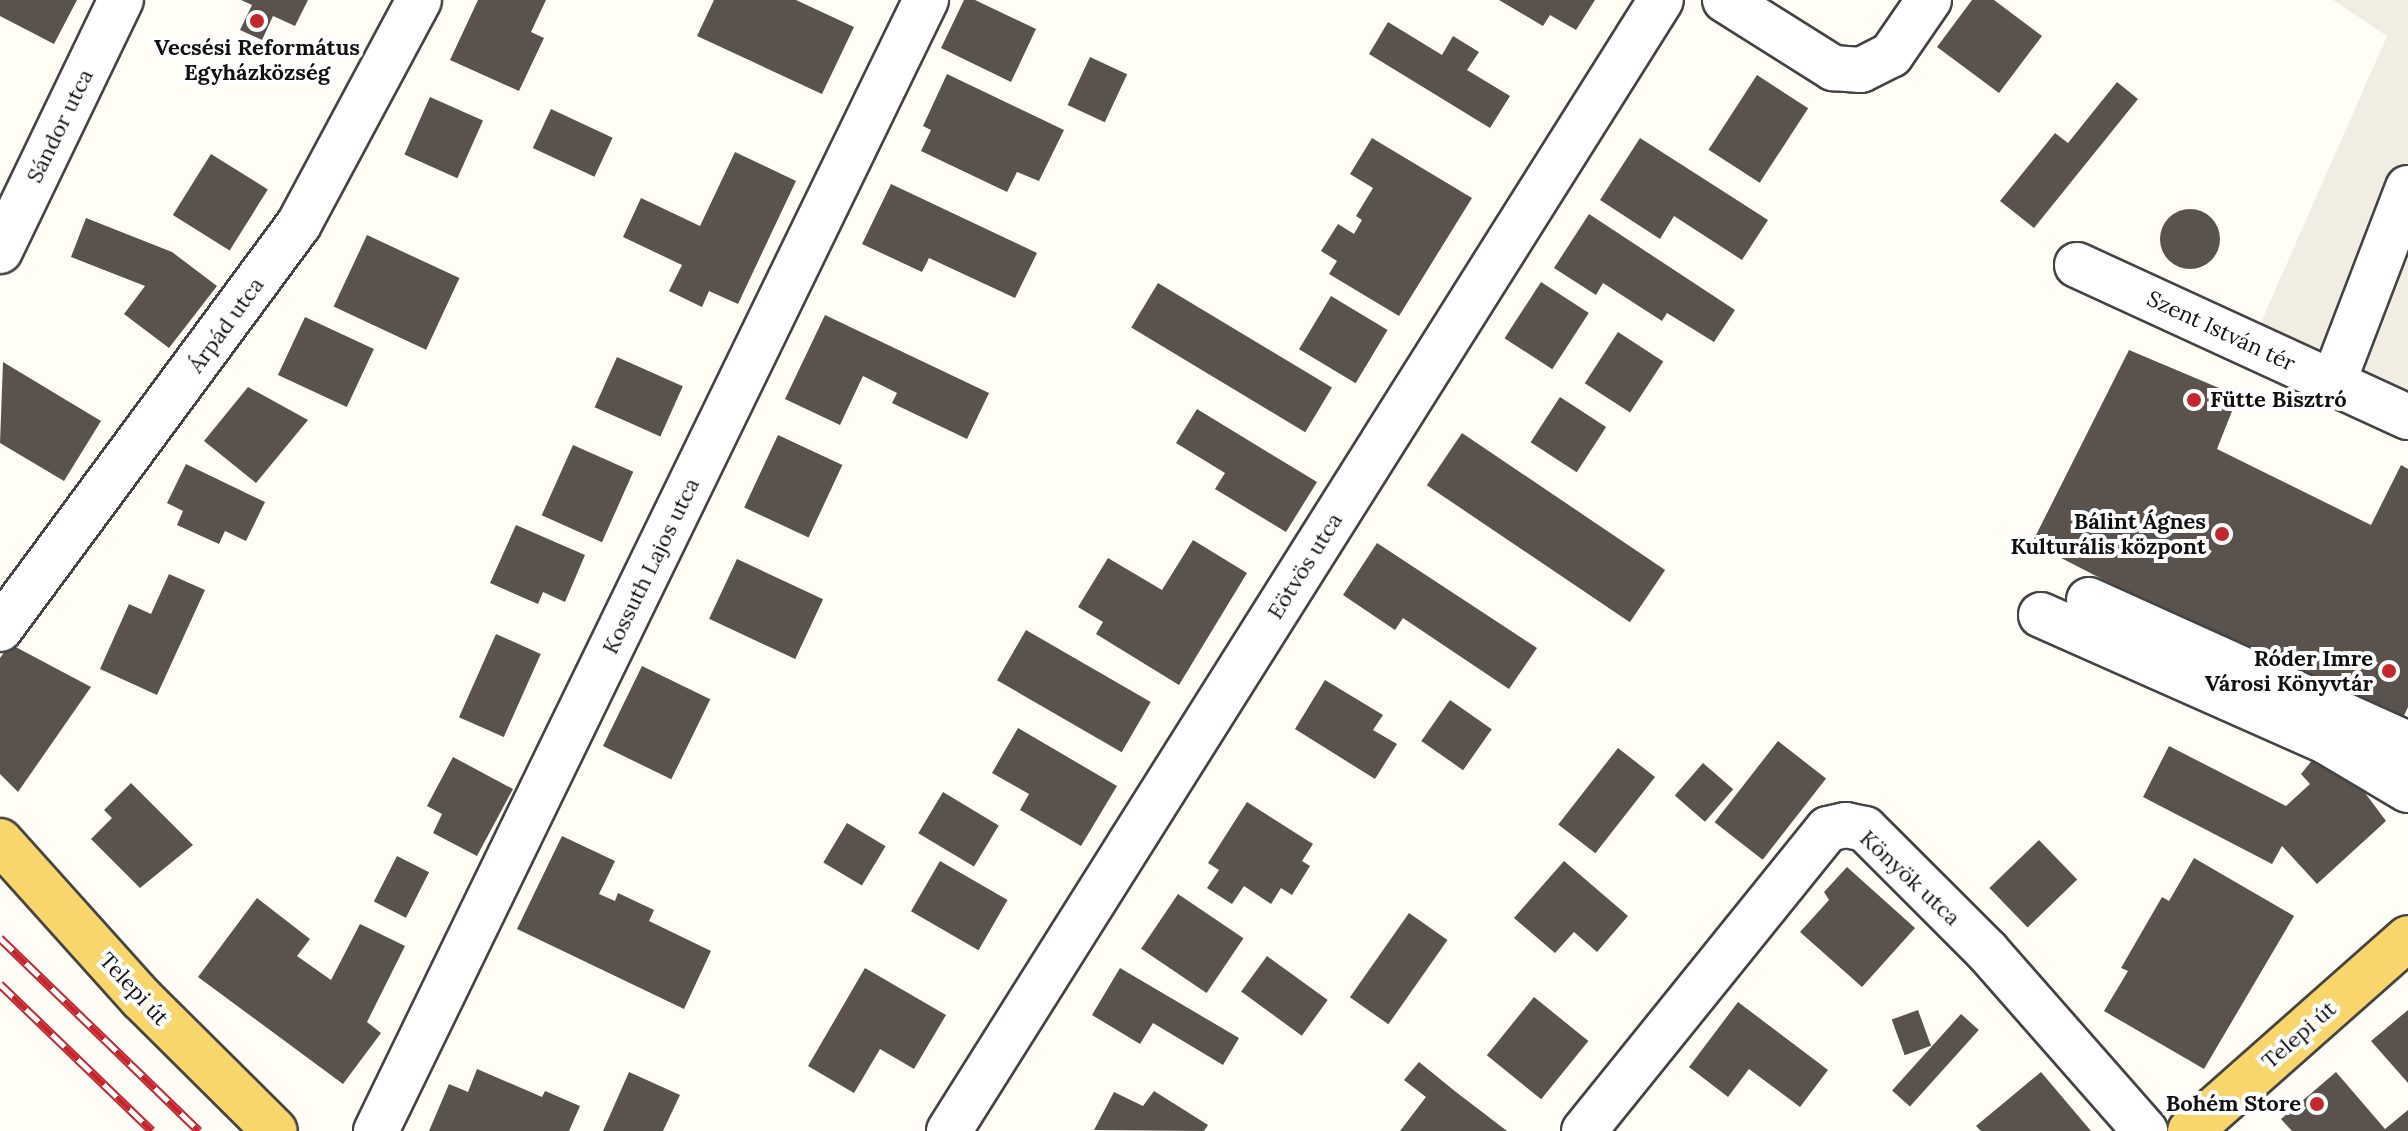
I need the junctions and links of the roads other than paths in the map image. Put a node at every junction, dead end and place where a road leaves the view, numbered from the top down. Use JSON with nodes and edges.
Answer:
{"nodes":[{"id":1,"x":121,"y":0,"type":"edge"},
{"id":2,"x":419,"y":0,"type":"edge"},
{"id":3,"x":926,"y":0,"type":"edge"},
{"id":4,"x":1661,"y":0,"type":"edge"},
{"id":5,"x":1725,"y":0,"type":"edge"},
{"id":6,"x":1929,"y":0,"type":"edge"},
{"id":7,"x":2408,"y":188,"type":"edge"},
{"id":8,"x":0,"y":251,"type":"edge"},
{"id":9,"x":2077,"y":265,"type":"dead end"},
{"id":10,"x":2333,"y":383,"type":"junction"},
{"id":11,"x":2408,"y":417,"type":"edge"},
{"id":12,"x":2089,"y":600,"type":"dead end"},
{"id":13,"x":2041,"y":615,"type":"dead end"},
{"id":14,"x":0,"y":629,"type":"edge"},
{"id":15,"x":2408,"y":744,"type":"edge"},
{"id":16,"x":2408,"y":790,"type":"edge"},
{"id":17,"x":0,"y":841,"type":"edge"},
{"id":18,"x":2408,"y":938,"type":"edge"},
{"id":19,"x":275,"y":1131,"type":"edge"},
{"id":20,"x":376,"y":1131,"type":"edge"},
{"id":21,"x":949,"y":1131,"type":"edge"},
{"id":22,"x":1584,"y":1131,"type":"edge"},
{"id":23,"x":2145,"y":1131,"type":"edge"},
{"id":24,"x":2190,"y":1131,"type":"edge"}],
"edges":[{"from":1,"to":8,"type":"street","name":"Sándor utca"},
{"from":2,"to":14,"type":"street","name":"Árpád utca"},
{"from":3,"to":20,"type":"street","name":"Kossuth Lajos utca"},
{"from":4,"to":21,"type":"street","name":"Eötvös utca"},
{"from":5,"to":6,"type":"street"},
{"from":7,"to":10,"type":"street"},
{"from":9,"to":10,"type":"street","name":"Szent István tér"},
{"from":10,"to":11,"type":"street","name":"Szent István tér"},
{"from":12,"to":15,"type":"street"},
{"from":13,"to":16,"type":"street"},
{"from":17,"to":19,"type":"main road","name":"Telepi út"},
{"from":18,"to":24,"type":"main road","name":"Telepi út"},
{"from":22,"to":23,"type":"street","name":"Könyök utca"}]}
